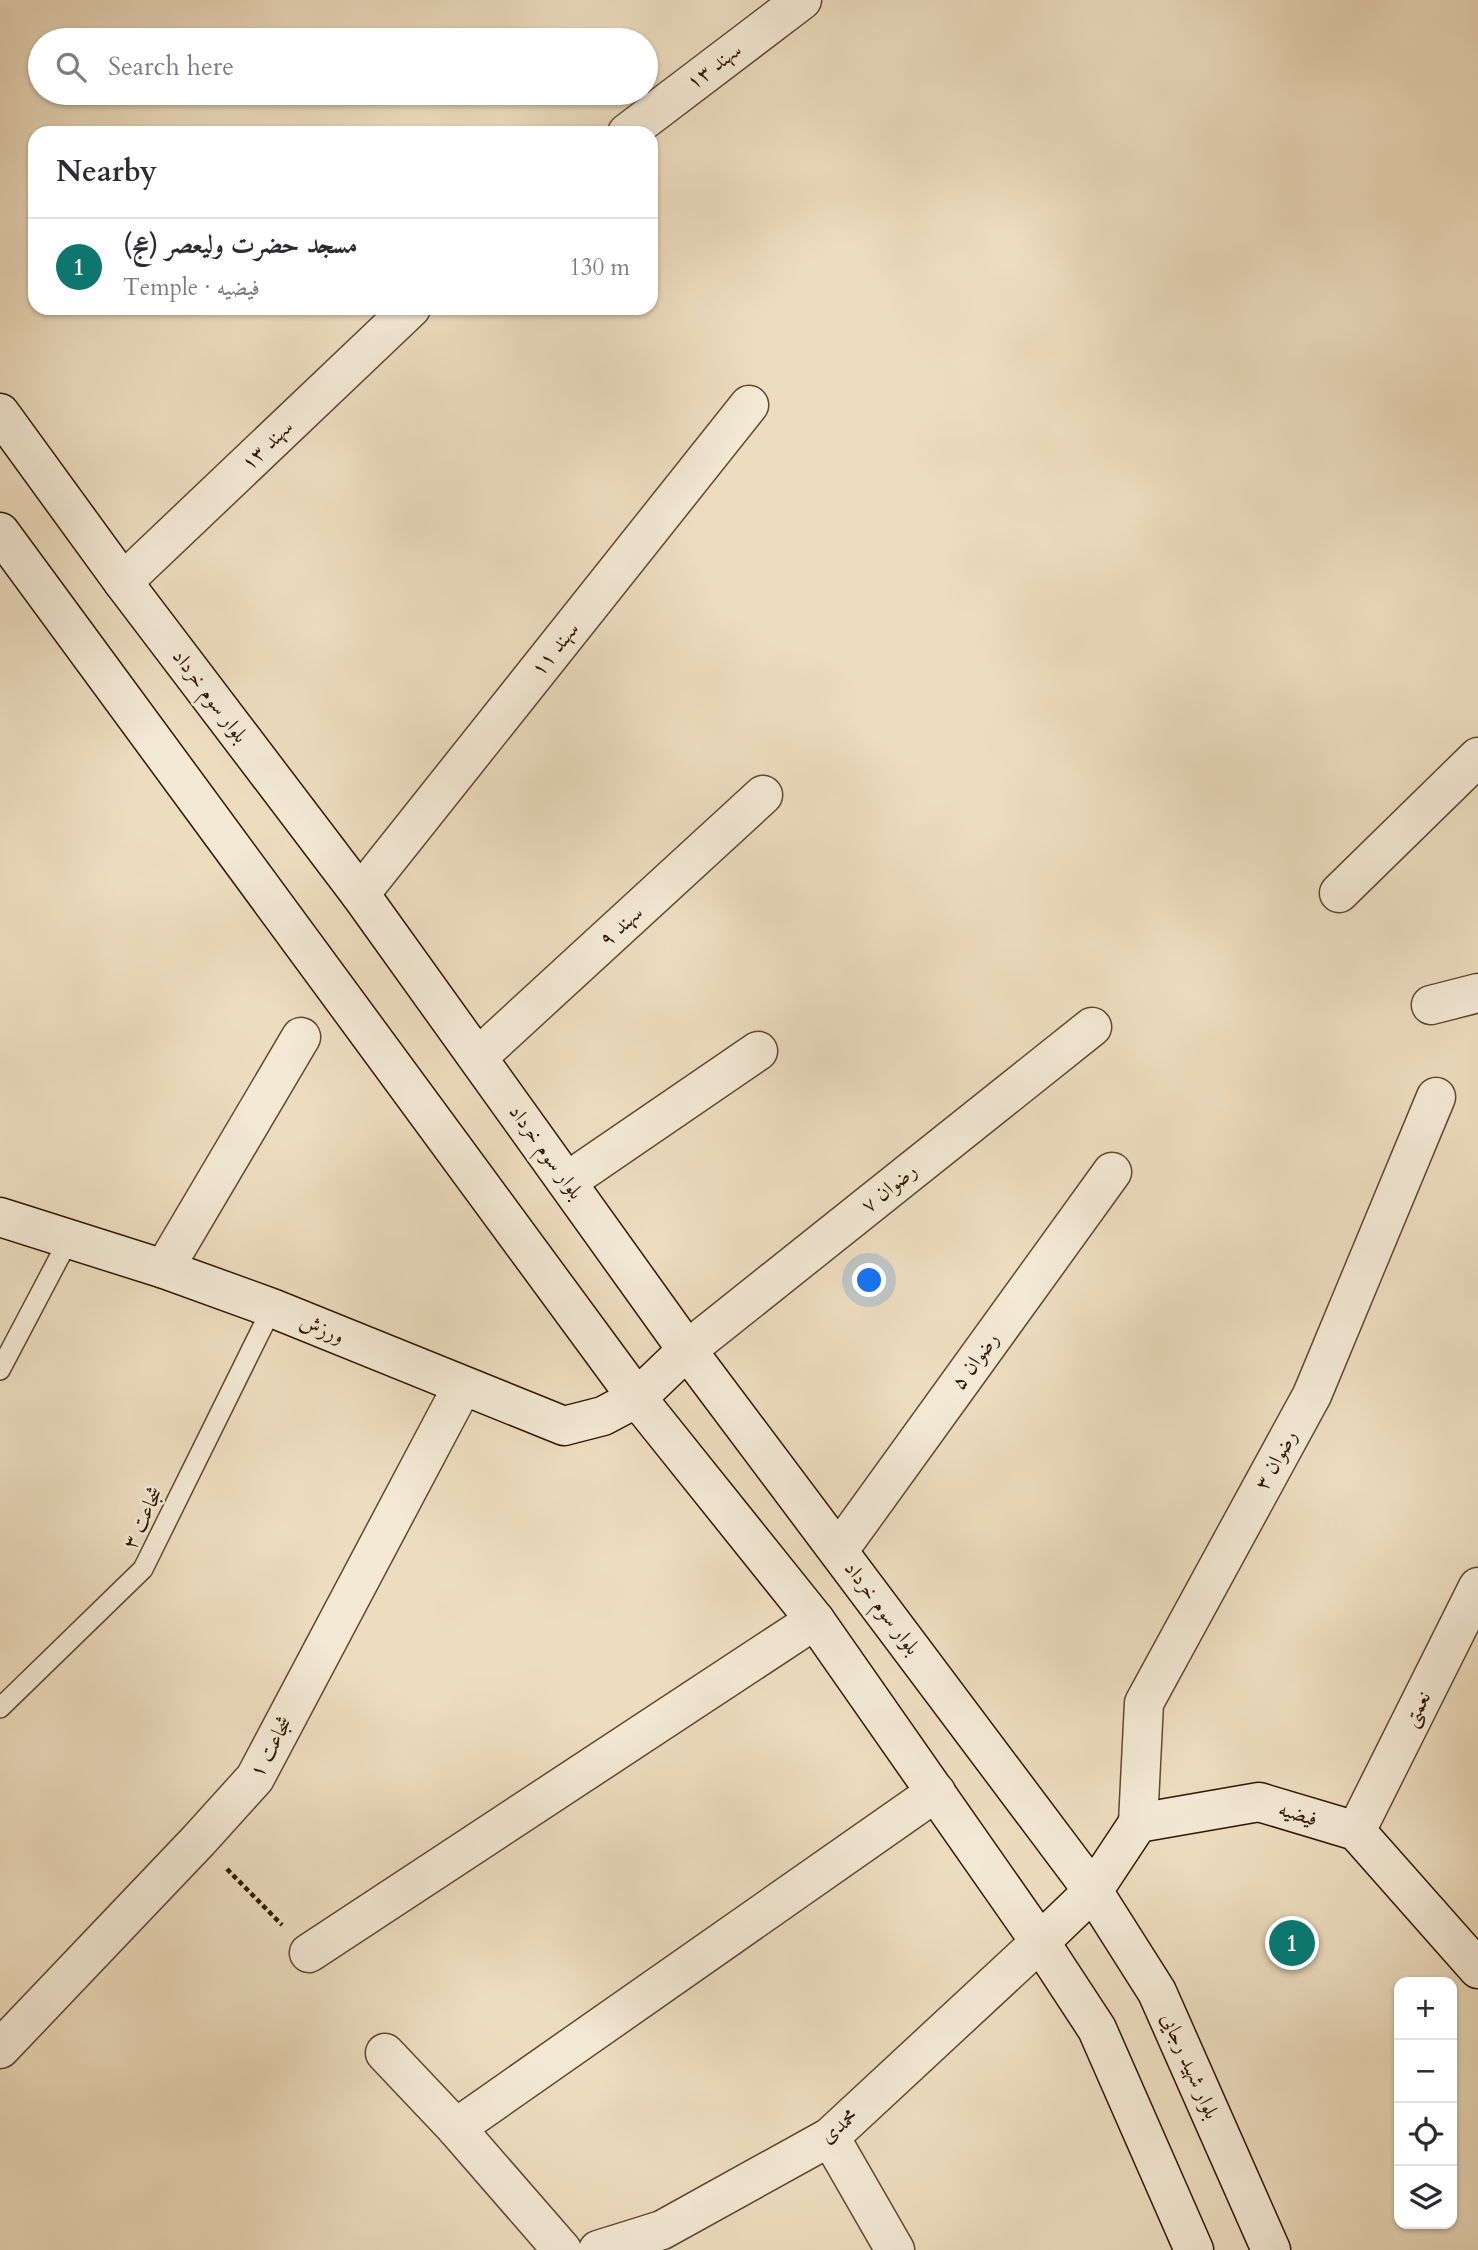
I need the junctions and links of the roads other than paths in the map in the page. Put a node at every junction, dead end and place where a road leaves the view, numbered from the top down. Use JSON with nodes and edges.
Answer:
{"nodes":[{"id":1,"x":802,"y":0,"type":"edge"},
{"id":2,"x":636,"y":126,"type":"edge"},
{"id":3,"x":404,"y":315,"type":"edge"},
{"id":4,"x":749,"y":405,"type":"dead end"},
{"id":5,"x":0,"y":413,"type":"edge"},
{"id":6,"x":0,"y":532,"type":"edge"},
{"id":7,"x":123,"y":582,"type":"junction"},
{"id":8,"x":1478,"y":757,"type":"edge"},
{"id":9,"x":763,"y":795,"type":"dead end"},
{"id":10,"x":1339,"y":893,"type":"dead end"},
{"id":11,"x":360,"y":894,"type":"junction"},
{"id":12,"x":1478,"y":993,"type":"edge"},
{"id":13,"x":1431,"y":1005,"type":"dead end"},
{"id":14,"x":1092,"y":1027,"type":"dead end"},
{"id":15,"x":301,"y":1037,"type":"dead end"},
{"id":16,"x":758,"y":1051,"type":"dead end"},
{"id":17,"x":478,"y":1057,"type":"junction"},
{"id":18,"x":1436,"y":1097,"type":"dead end"},
{"id":19,"x":1112,"y":1172,"type":"dead end"},
{"id":20,"x":568,"y":1181,"type":"junction"},
{"id":21,"x":0,"y":1217,"type":"edge"},
{"id":22,"x":69,"y":1239,"type":"junction"},
{"id":23,"x":164,"y":1269,"type":"junction"},
{"id":24,"x":272,"y":1308,"type":"junction"},
{"id":25,"x":687,"y":1350,"type":"junction"},
{"id":26,"x":0,"y":1370,"type":"edge"},
{"id":27,"x":462,"y":1387,"type":"junction"},
{"id":28,"x":638,"y":1398,"type":"junction"},
{"id":29,"x":839,"y":1550,"type":"junction"},
{"id":30,"x":1478,"y":1587,"type":"edge"},
{"id":31,"x":815,"y":1620,"type":"junction"},
{"id":32,"x":0,"y":1708,"type":"edge"},
{"id":33,"x":936,"y":1792,"type":"junction"},
{"id":34,"x":1138,"y":1823,"type":"junction"},
{"id":35,"x":1356,"y":1831,"type":"junction"},
{"id":36,"x":1093,"y":1891,"type":"junction"},
{"id":37,"x":1041,"y":1942,"type":"junction"},
{"id":38,"x":309,"y":1953,"type":"road end"},
{"id":39,"x":1478,"y":1969,"type":"edge"},
{"id":40,"x":0,"y":2049,"type":"edge"},
{"id":41,"x":385,"y":2053,"type":"dead end"},
{"id":42,"x":456,"y":2128,"type":"junction"},
{"id":43,"x":830,"y":2137,"type":"junction"},
{"id":44,"x":668,"y":2240,"type":"edge"},
{"id":45,"x":562,"y":2250,"type":"edge"},
{"id":46,"x":598,"y":2250,"type":"edge"},
{"id":47,"x":895,"y":2250,"type":"edge"},
{"id":48,"x":1194,"y":2250,"type":"edge"},
{"id":49,"x":1271,"y":2250,"type":"edge"}],
"edges":[{"from":1,"to":2,"type":"street","name":"سهند ۱۳"},
{"from":3,"to":7,"type":"street","name":"سهند ۱۳"},
{"from":4,"to":11,"type":"street","name":"سهند ۱۱"},
{"from":5,"to":7,"type":"street","name":"بلوار سوم خرداد"},
{"from":6,"to":28,"type":"street"},
{"from":7,"to":11,"type":"street","name":"بلوار سوم خرداد"},
{"from":8,"to":10,"type":"street"},
{"from":9,"to":17,"type":"street","name":"سهند ۹"},
{"from":11,"to":17,"type":"street","name":"بلوار سوم خرداد"},
{"from":12,"to":13,"type":"street"},
{"from":14,"to":25,"type":"street","name":"رضوان ۷"},
{"from":15,"to":23,"type":"street"},
{"from":16,"to":20,"type":"street"},
{"from":17,"to":20,"type":"street","name":"بلوار سوم خرداد"},
{"from":18,"to":34,"type":"street","name":"رضوان ۳"},
{"from":19,"to":29,"type":"street","name":"رضوان ۵"},
{"from":20,"to":25,"type":"street","name":"بلوار سوم خرداد"},
{"from":21,"to":22,"type":"street","name":"ورزش"},
{"from":22,"to":23,"type":"street","name":"ورزش"},
{"from":22,"to":26,"type":"lane"},
{"from":23,"to":24,"type":"street","name":"ورزش"},
{"from":24,"to":27,"type":"street","name":"ورزش"},
{"from":24,"to":32,"type":"lane","name":"شجاعت ۳"},
{"from":25,"to":28,"type":"street","name":"رضوان ۷"},
{"from":25,"to":29,"type":"street","name":"بلوار سوم خرداد"},
{"from":27,"to":28,"type":"street","name":"ورزش"},
{"from":27,"to":40,"type":"street","name":"شجاعت ۱"},
{"from":28,"to":31,"type":"street"},
{"from":29,"to":36,"type":"street","name":"بلوار سوم خرداد"},
{"from":30,"to":35,"type":"street","name":"نعمتی"},
{"from":31,"to":33,"type":"street"},
{"from":31,"to":38,"type":"street"},
{"from":33,"to":37,"type":"street"},
{"from":33,"to":42,"type":"street"},
{"from":34,"to":35,"type":"street","name":"فیضیه"},
{"from":34,"to":36,"type":"street"},
{"from":35,"to":39,"type":"street"},
{"from":36,"to":37,"type":"street","name":"محمدی"},
{"from":36,"to":49,"type":"street","name":"بلوار شهید رجایی"},
{"from":37,"to":43,"type":"street","name":"محمدی"},
{"from":37,"to":48,"type":"street"},
{"from":41,"to":42,"type":"street"},
{"from":42,"to":45,"type":"street"},
{"from":43,"to":44,"type":"street","name":"محمدی"},
{"from":43,"to":47,"type":"street"},
{"from":44,"to":46,"type":"street","name":"محمدی"}]}
